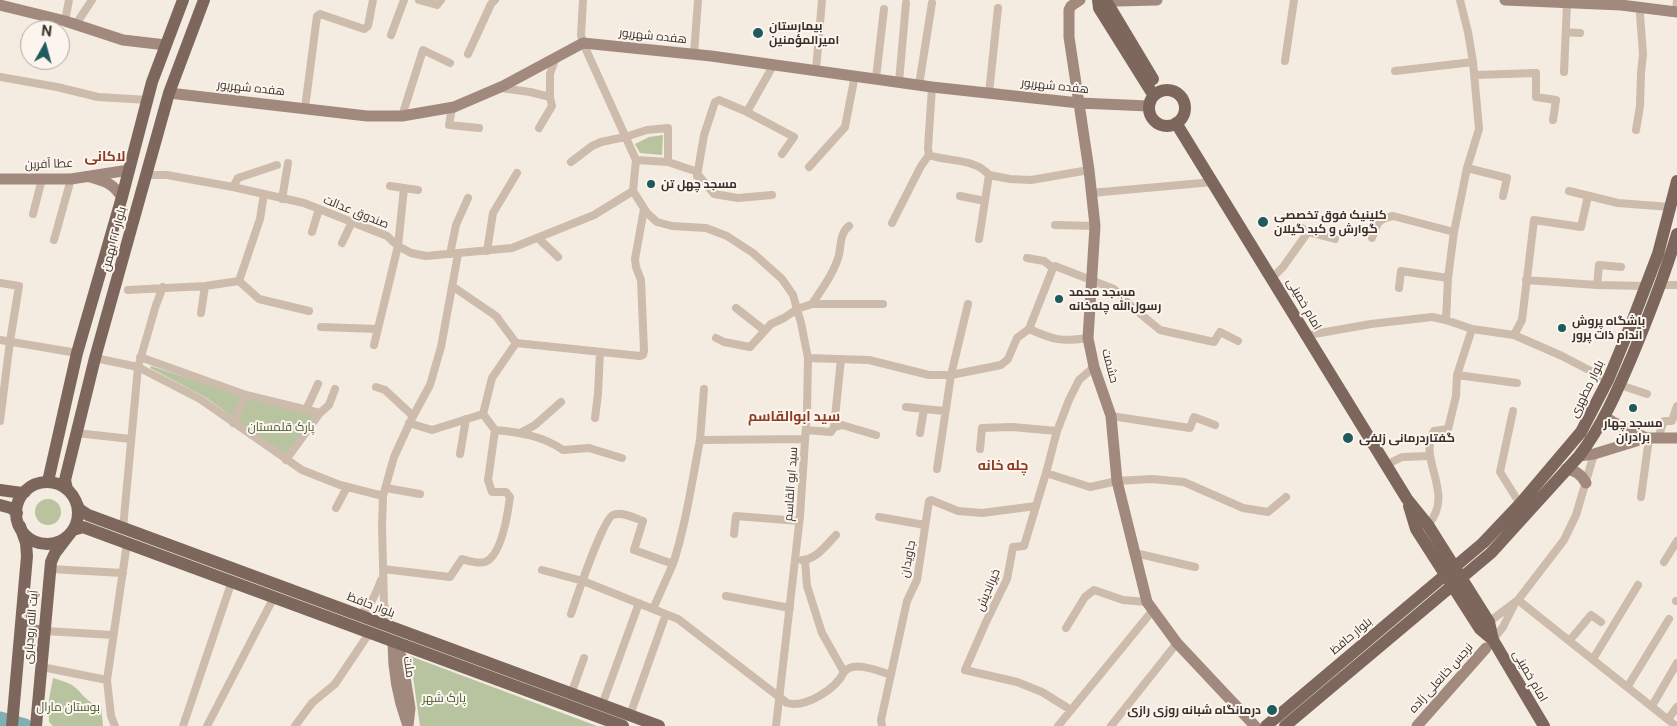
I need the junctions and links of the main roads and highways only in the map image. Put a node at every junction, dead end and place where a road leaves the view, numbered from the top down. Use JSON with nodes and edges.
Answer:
{"nodes":[{"id":1,"x":183,"y":0,"type":"edge"},
{"id":2,"x":204,"y":0,"type":"edge"},
{"id":3,"x":1080,"y":0,"type":"edge"},
{"id":4,"x":1099,"y":0,"type":"edge"},
{"id":5,"x":1106,"y":0,"type":"edge"},
{"id":6,"x":1157,"y":0,"type":"edge"},
{"id":7,"x":1505,"y":0,"type":"edge"},
{"id":8,"x":1604,"y":3,"type":"edge"},
{"id":9,"x":0,"y":5,"type":"edge"},
{"id":10,"x":1677,"y":14,"type":"edge"},
{"id":11,"x":166,"y":45,"type":"junction"},
{"id":12,"x":169,"y":93,"type":"junction"},
{"id":13,"x":1155,"y":98,"type":"junction"},
{"id":14,"x":1079,"y":103,"type":"junction"},
{"id":15,"x":1092,"y":104,"type":"junction"},
{"id":16,"x":1081,"y":120,"type":"junction"},
{"id":17,"x":1176,"y":123,"type":"junction"},
{"id":18,"x":129,"y":170,"type":"junction"},
{"id":19,"x":146,"y":175,"type":"junction"},
{"id":20,"x":86,"y":176,"type":"junction"},
{"id":21,"x":0,"y":179,"type":"edge"},
{"id":22,"x":1677,"y":181,"type":"edge"},
{"id":23,"x":122,"y":197,"type":"junction"},
{"id":24,"x":1677,"y":234,"type":"edge"},
{"id":25,"x":1661,"y":284,"type":"junction"},
{"id":26,"x":1646,"y":286,"type":"junction"},
{"id":27,"x":77,"y":353,"type":"junction"},
{"id":28,"x":94,"y":358,"type":"junction"},
{"id":29,"x":1614,"y":382,"type":"junction"},
{"id":30,"x":1603,"y":420,"type":"junction"},
{"id":31,"x":1651,"y":438,"type":"junction"},
{"id":32,"x":1677,"y":438,"type":"edge"},
{"id":33,"x":1594,"y":454,"type":"junction"},
{"id":34,"x":1579,"y":456,"type":"junction"},
{"id":35,"x":1566,"y":469,"type":"junction"},
{"id":36,"x":47,"y":482,"type":"junction"},
{"id":37,"x":1586,"y":483,"type":"road end"},
{"id":38,"x":67,"y":489,"type":"junction"},
{"id":39,"x":0,"y":490,"type":"edge"},
{"id":40,"x":25,"y":492,"type":"junction"},
{"id":41,"x":1407,"y":499,"type":"junction"},
{"id":42,"x":77,"y":504,"type":"junction"},
{"id":43,"x":0,"y":506,"type":"edge"},
{"id":44,"x":1524,"y":508,"type":"junction"},
{"id":45,"x":17,"y":513,"type":"junction"},
{"id":46,"x":20,"y":526,"type":"junction"},
{"id":47,"x":70,"y":533,"type":"junction"},
{"id":48,"x":1449,"y":570,"type":"junction"},
{"id":49,"x":1457,"y":582,"type":"junction"},
{"id":50,"x":390,"y":627,"type":"junction"},
{"id":51,"x":21,"y":629,"type":"junction"},
{"id":52,"x":45,"y":631,"type":"junction"},
{"id":53,"x":393,"y":641,"type":"junction"},
{"id":54,"x":1489,"y":644,"type":"junction"},
{"id":55,"x":552,"y":693,"type":"junction"},
{"id":56,"x":1238,"y":706,"type":"junction"},
{"id":57,"x":626,"y":721,"type":"edge"},
{"id":58,"x":1419,"y":725,"type":"edge"},
{"id":59,"x":12,"y":726,"type":"edge"},
{"id":60,"x":36,"y":726,"type":"edge"},
{"id":61,"x":408,"y":726,"type":"edge"},
{"id":62,"x":659,"y":726,"type":"edge"},
{"id":63,"x":1240,"y":726,"type":"edge"},
{"id":64,"x":1255,"y":726,"type":"edge"},
{"id":65,"x":1266,"y":726,"type":"edge"},
{"id":66,"x":1285,"y":726,"type":"edge"},
{"id":67,"x":1544,"y":726,"type":"edge"}],
"edges":[{"from":1,"to":11,"type":"main road","name":"بلوار ۲۲ بهمن"},
{"from":2,"to":12,"type":"main road","name":"بلوار ۲۲ بهمن"},
{"from":3,"to":14,"type":"main road","name":"حشمت"},
{"from":4,"to":13,"type":"main road"},
{"from":5,"to":6,"type":"main road"},
{"from":7,"to":8,"type":"main road"},
{"from":8,"to":10,"type":"main road"},
{"from":8,"to":10,"type":"main road"},
{"from":9,"to":11,"type":"main road"},
{"from":11,"to":18,"type":"main road","name":"بلوار ۲۲ بهمن"},
{"from":12,"to":14,"type":"main road","name":"هفده شهریور"},
{"from":12,"to":19,"type":"main road","name":"بلوار ۲۲ بهمن"},
{"from":13,"to":15,"type":"main road","name":"هفده شهریور"},
{"from":13,"to":17,"type":"main road"},
{"from":13,"to":17,"type":"main road"},
{"from":14,"to":15,"type":"main road","name":"هفده شهریور"},
{"from":14,"to":16,"type":"main road","name":"حشمت"},
{"from":15,"to":16,"type":"main road"},
{"from":16,"to":56,"type":"main road","name":"حشمت"},
{"from":17,"to":41,"type":"main road","name":"امام خمینی"},
{"from":18,"to":19,"type":"main road"},
{"from":18,"to":20,"type":"main road","name":"عطا آفرین"},
{"from":18,"to":23,"type":"main road","name":"بلوار ۲۲ بهمن"},
{"from":19,"to":28,"type":"main road","name":"بلوار ۲۲ بهمن"},
{"from":20,"to":21,"type":"main road","name":"عطا آفرین"},
{"from":20,"to":23,"type":"main road"},
{"from":22,"to":26,"type":"main road","name":"بلوار مطهری"},
{"from":23,"to":27,"type":"main road","name":"بلوار ۲۲ بهمن"},
{"from":24,"to":25,"type":"main road","name":"بلوار مطهری"},
{"from":25,"to":26,"type":"main road"},
{"from":25,"to":29,"type":"main road","name":"بلوار مطهری"},
{"from":26,"to":29,"type":"main road","name":"بلوار مطهری"},
{"from":27,"to":28,"type":"main road"},
{"from":27,"to":36,"type":"main road","name":"بلوار ۲۲ بهمن"},
{"from":28,"to":38,"type":"main road","name":"بلوار ۲۲ بهمن"},
{"from":29,"to":30,"type":"main road","name":"بلوار مطهری"},
{"from":29,"to":44,"type":"main road","name":"بلوار مطهری"},
{"from":30,"to":31,"type":"main road"},
{"from":30,"to":33,"type":"main road"},
{"from":30,"to":34,"type":"main road","name":"بلوار مطهری"},
{"from":31,"to":32,"type":"main road"},
{"from":31,"to":33,"type":"main road"},
{"from":33,"to":34,"type":"main road"},
{"from":34,"to":35,"type":"main road","name":"بلوار مطهری"},
{"from":35,"to":37,"type":"main road"},
{"from":35,"to":44,"type":"main road","name":"بلوار مطهری"},
{"from":36,"to":38,"type":"main road"},
{"from":36,"to":40,"type":"main road"},
{"from":38,"to":42,"type":"main road"},
{"from":39,"to":40,"type":"main road"},
{"from":40,"to":45,"type":"main road"},
{"from":41,"to":48,"type":"main road","name":"امام خمینی"},
{"from":41,"to":48,"type":"main road","name":"امام خمینی"},
{"from":42,"to":47,"type":"main road"},
{"from":42,"to":50,"type":"main road","name":"بلوار حافظ"},
{"from":43,"to":45,"type":"main road"},
{"from":44,"to":48,"type":"main road","name":"بلوار مطهری"},
{"from":44,"to":49,"type":"main road","name":"بلوار مطهری"},
{"from":45,"to":46,"type":"main road"},
{"from":46,"to":47,"type":"main road"},
{"from":46,"to":51,"type":"main road","name":"آیت الله رودباری"},
{"from":47,"to":52,"type":"main road","name":"آیت الله رودباری"},
{"from":47,"to":53,"type":"main road","name":"بلوار حافظ"},
{"from":48,"to":49,"type":"main road","name":"امام خمینی"},
{"from":48,"to":65,"type":"main road","name":"بلوار حافظ"},
{"from":49,"to":54,"type":"main road","name":"امام خمینی"},
{"from":49,"to":54,"type":"main road","name":"امام خمینی"},
{"from":49,"to":66,"type":"main road"},
{"from":50,"to":53,"type":"main road"},
{"from":50,"to":55,"type":"main road","name":"بلوار حافظ"},
{"from":51,"to":52,"type":"main road"},
{"from":51,"to":59,"type":"main road","name":"آیت الله رودباری"},
{"from":52,"to":60,"type":"main road","name":"آیت الله رودباری"},
{"from":53,"to":55,"type":"main road","name":"بلوار حافظ"},
{"from":53,"to":61,"type":"main road","name":"ملت"},
{"from":54,"to":58,"type":"main road","name":"نرجس خانعلی زاده"},
{"from":54,"to":67,"type":"main road","name":"امام خمینی"},
{"from":55,"to":57,"type":"main road","name":"بلوار حافظ"},
{"from":55,"to":57,"type":"main road","name":"بلوار حافظ"},
{"from":56,"to":63,"type":"main road"},
{"from":56,"to":64,"type":"main road","name":"حشمت"},
{"from":57,"to":62,"type":"main road","name":"بلوار حافظ"}]}
